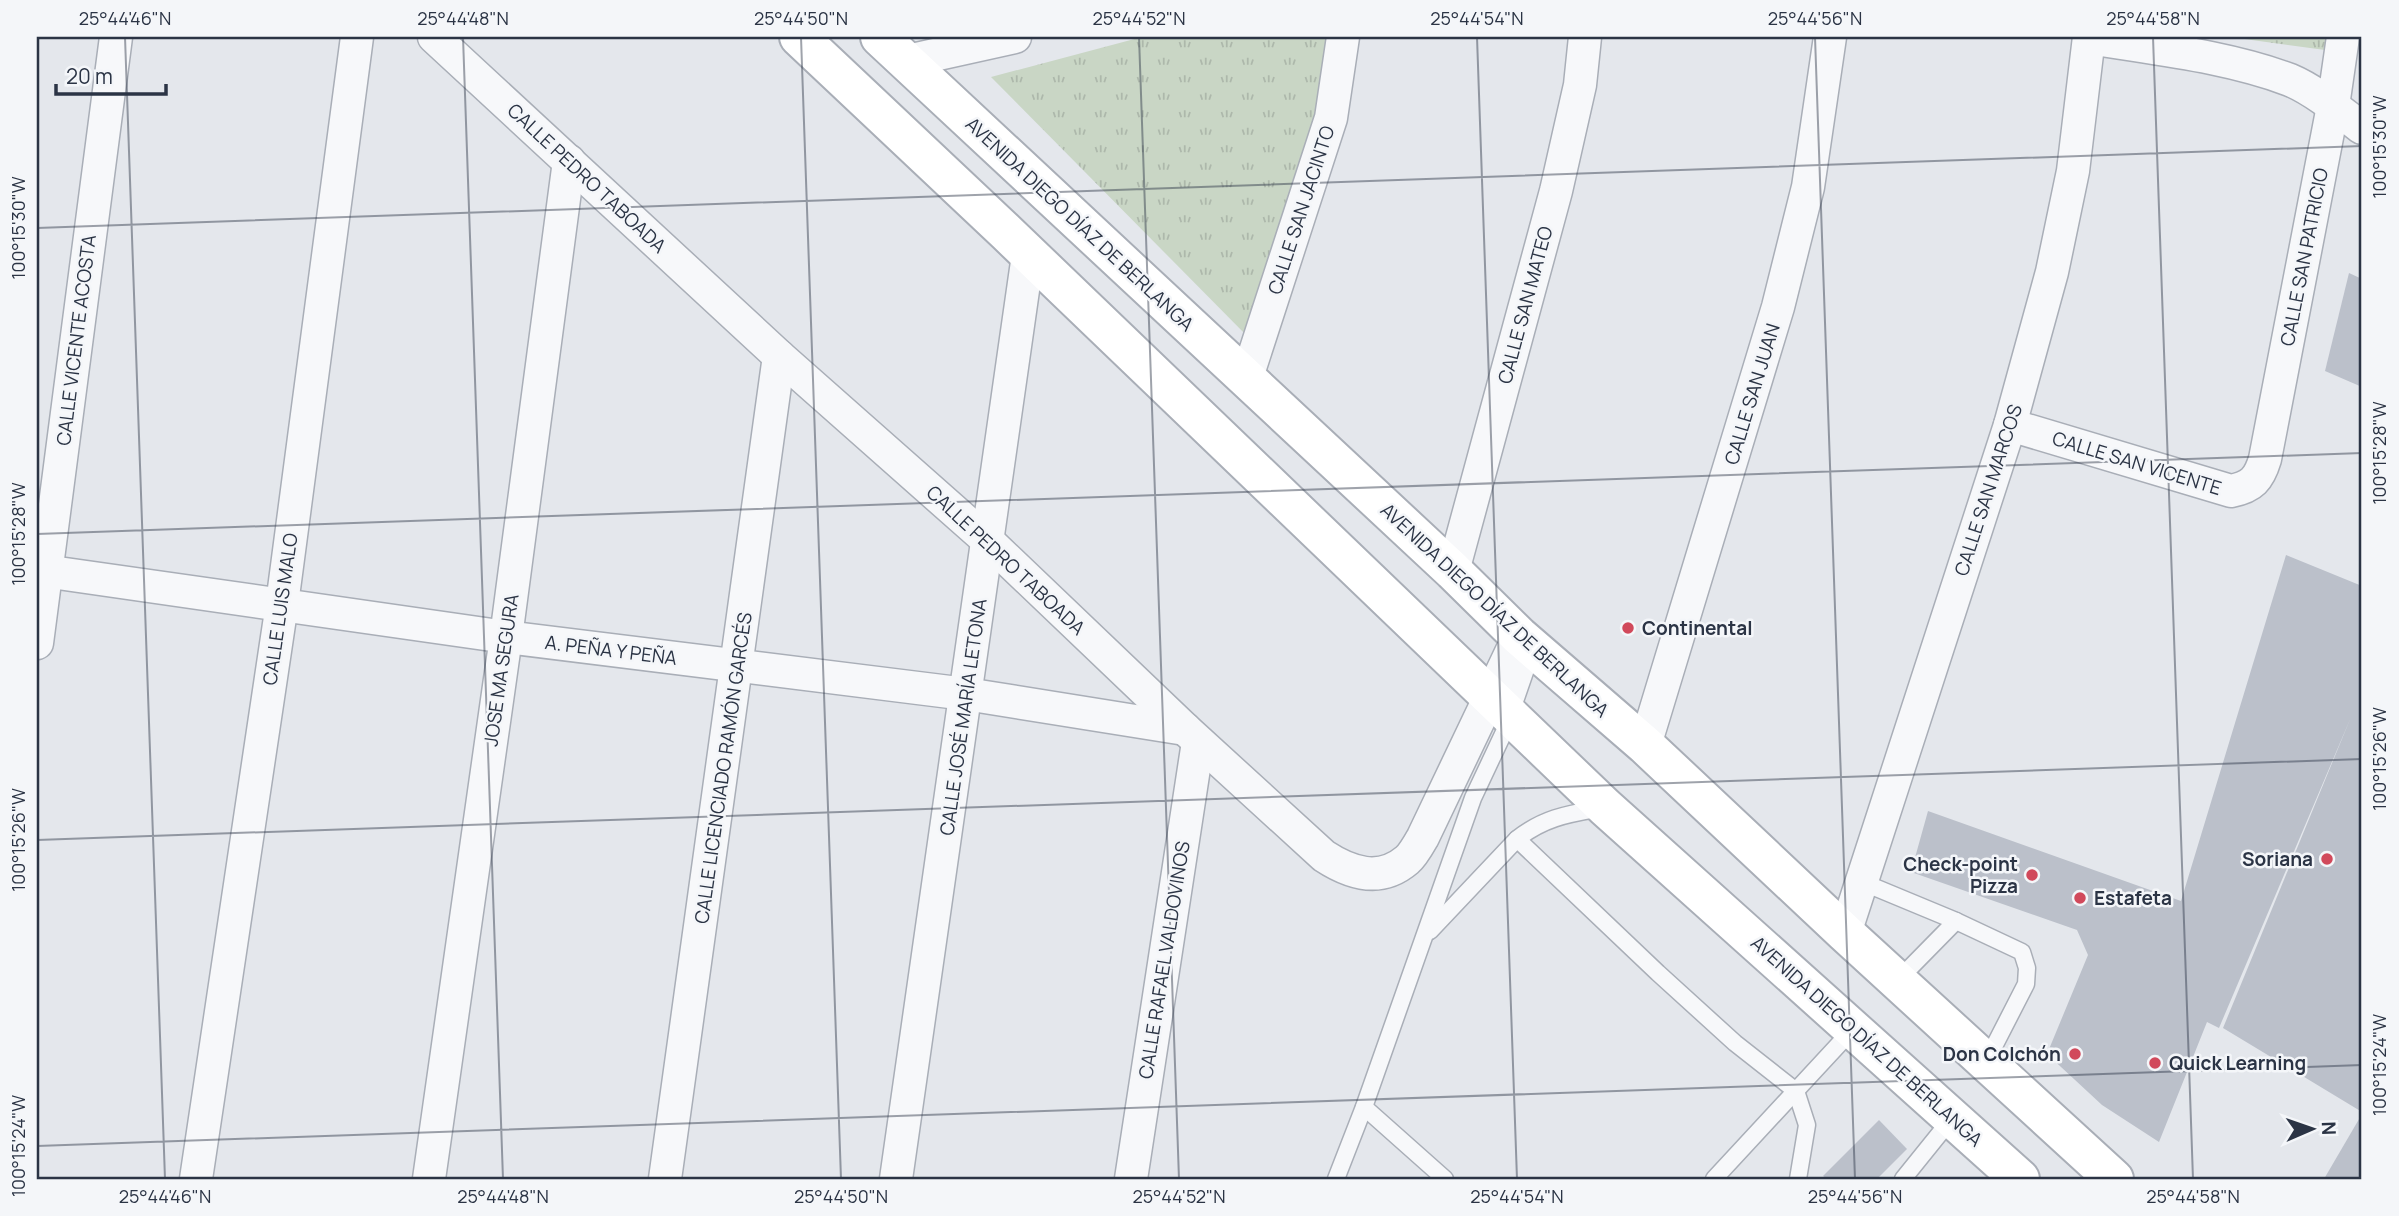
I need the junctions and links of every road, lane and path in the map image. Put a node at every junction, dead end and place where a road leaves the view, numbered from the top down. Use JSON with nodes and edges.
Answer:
{"nodes":[{"id":1,"x":116,"y":37,"type":"edge"},
{"id":2,"x":357,"y":37,"type":"edge"},
{"id":3,"x":434,"y":37,"type":"edge"},
{"id":4,"x":799,"y":37,"type":"edge"},
{"id":5,"x":1015,"y":37,"type":"edge"},
{"id":6,"x":1343,"y":37,"type":"edge"},
{"id":7,"x":1585,"y":37,"type":"edge"},
{"id":8,"x":1830,"y":37,"type":"edge"},
{"id":9,"x":2089,"y":37,"type":"edge"},
{"id":10,"x":2343,"y":37,"type":"edge"},
{"id":11,"x":893,"y":49,"type":"edge"},
{"id":12,"x":2333,"y":106,"type":"junction"},
{"id":13,"x":2362,"y":128,"type":"edge"},
{"id":14,"x":569,"y":161,"type":"junction"},
{"id":15,"x":1028,"y":255,"type":"junction"},
{"id":16,"x":779,"y":356,"type":"junction"},
{"id":17,"x":1246,"y":380,"type":"junction"},
{"id":18,"x":2010,"y":425,"type":"junction"},
{"id":19,"x":2260,"y":475,"type":"joint"},
{"id":20,"x":987,"y":540,"type":"junction"},
{"id":21,"x":42,"y":571,"type":"edge"},
{"id":22,"x":1452,"y":571,"type":"junction"},
{"id":23,"x":282,"y":604,"type":"junction"},
{"id":24,"x":506,"y":637,"type":"junction"},
{"id":25,"x":37,"y":643,"type":"edge"},
{"id":26,"x":1526,"y":643,"type":"junction"},
{"id":27,"x":737,"y":665,"type":"junction"},
{"id":28,"x":966,"y":694,"type":"junction"},
{"id":29,"x":1499,"y":708,"type":"junction"},
{"id":30,"x":1191,"y":736,"type":"junction"},
{"id":31,"x":1645,"y":745,"type":"junction"},
{"id":32,"x":1461,"y":789,"type":"junction"},
{"id":33,"x":1605,"y":807,"type":"junction"},
{"id":34,"x":1517,"y":838,"type":"junction"},
{"id":35,"x":1862,"y":882,"type":"junction"},
{"id":36,"x":1956,"y":921,"type":"junction"},
{"id":37,"x":1845,"y":933,"type":"junction"},
{"id":38,"x":1426,"y":935,"type":"junction"},
{"id":39,"x":1897,"y":981,"type":"junction"},
{"id":40,"x":1854,"y":1028,"type":"junction"},
{"id":41,"x":1986,"y":1062,"type":"junction"},
{"id":42,"x":1796,"y":1091,"type":"junction"},
{"id":43,"x":1364,"y":1107,"type":"junction"},
{"id":44,"x":1953,"y":1117,"type":"junction"},
{"id":45,"x":195,"y":1179,"type":"edge"},
{"id":46,"x":429,"y":1179,"type":"edge"},
{"id":47,"x":665,"y":1179,"type":"edge"},
{"id":48,"x":896,"y":1179,"type":"edge"},
{"id":49,"x":1131,"y":1179,"type":"edge"},
{"id":50,"x":1336,"y":1179,"type":"edge"},
{"id":51,"x":1445,"y":1179,"type":"edge"},
{"id":52,"x":1714,"y":1179,"type":"edge"},
{"id":53,"x":1798,"y":1179,"type":"edge"},
{"id":54,"x":1903,"y":1179,"type":"edge"},
{"id":55,"x":2020,"y":1179,"type":"edge"},
{"id":56,"x":2114,"y":1179,"type":"edge"}],
"edges":[{"from":1,"to":21,"type":"street","name":"CALLE VICENTE ACOSTA"},
{"from":2,"to":23,"type":"street","name":"CALLE LUIS MALO"},
{"from":3,"to":14,"type":"street","name":"CALLE PEDRO TABOADA"},
{"from":4,"to":15,"type":"main road","name":"AVENIDA DIEGO DÍAZ DE BERLANGA"},
{"from":5,"to":11,"type":"street"},
{"from":6,"to":17,"type":"street","name":"CALLE SAN JACINTO"},
{"from":7,"to":22,"type":"street","name":"CALLE SAN MATEO"},
{"from":8,"to":31,"type":"street","name":"CALLE SAN JUAN"},
{"from":9,"to":12,"type":"street"},
{"from":9,"to":18,"type":"street","name":"CALLE SAN MARCOS"},
{"from":10,"to":12,"type":"street","name":"CALLE SAN PATRICIO"},
{"from":11,"to":17,"type":"main road","name":"AVENIDA DIEGO DÍAZ DE BERLANGA"},
{"from":12,"to":13,"type":"street"},
{"from":12,"to":19,"type":"street","name":"CALLE SAN PATRICIO"},
{"from":14,"to":16,"type":"street","name":"CALLE PEDRO TABOADA"},
{"from":14,"to":24,"type":"street","name":"JOSE MA SEGURA"},
{"from":15,"to":20,"type":"street","name":"CALLE JOSÉ MARÍA LETONA"},
{"from":15,"to":29,"type":"main road","name":"AVENIDA DIEGO DÍAZ DE BERLANGA"},
{"from":16,"to":20,"type":"street","name":"CALLE PEDRO TABOADA"},
{"from":16,"to":27,"type":"street","name":"CALLE LICENCIADO RAMÓN GARCÉS"},
{"from":17,"to":22,"type":"main road","name":"AVENIDA DIEGO DÍAZ DE BERLANGA"},
{"from":18,"to":19,"type":"street","name":"CALLE SAN VICENTE"},
{"from":18,"to":35,"type":"street","name":"CALLE SAN MARCOS"},
{"from":20,"to":28,"type":"street","name":"CALLE JOSÉ MARÍA LETONA"},
{"from":20,"to":30,"type":"street","name":"CALLE PEDRO TABOADA"},
{"from":21,"to":23,"type":"street","name":"A. PEÑA Y PEÑA"},
{"from":21,"to":25,"type":"street","name":"CALLE VICENTE ACOSTA"},
{"from":22,"to":26,"type":"main road","name":"AVENIDA DIEGO DÍAZ DE BERLANGA"},
{"from":23,"to":24,"type":"street","name":"A. PEÑA Y PEÑA"},
{"from":23,"to":45,"type":"street","name":"CALLE LUIS MALO"},
{"from":24,"to":27,"type":"street","name":"A. PEÑA Y PEÑA"},
{"from":24,"to":46,"type":"street","name":"JOSE MA SEGURA"},
{"from":26,"to":29,"type":"street","name":"CALLE PEDRO TABOADA"},
{"from":26,"to":31,"type":"main road","name":"AVENIDA DIEGO DÍAZ DE BERLANGA"},
{"from":27,"to":28,"type":"street","name":"A. PEÑA Y PEÑA"},
{"from":27,"to":47,"type":"street","name":"CALLE LICENCIADO RAMÓN GARCÉS"},
{"from":28,"to":30,"type":"street","name":"A. PEÑA Y PEÑA"},
{"from":28,"to":48,"type":"street","name":"CALLE JOSÉ MARÍA LETONA"},
{"from":29,"to":32,"type":"street","name":"CALLE PEDRO TABOADA"},
{"from":29,"to":33,"type":"main road","name":"AVENIDA DIEGO DÍAZ DE BERLANGA"},
{"from":30,"to":32,"type":"street","name":"CALLE PEDRO TABOADA"},
{"from":30,"to":49,"type":"street","name":"CALLE RAFAEL VALDOVINOS"},
{"from":31,"to":37,"type":"main road","name":"AVENIDA DIEGO DÍAZ DE BERLANGA"},
{"from":32,"to":38,"type":"lane"},
{"from":33,"to":34,"type":"lane"},
{"from":33,"to":40,"type":"main road","name":"AVENIDA DIEGO DÍAZ DE BERLANGA"},
{"from":34,"to":38,"type":"lane"},
{"from":34,"to":42,"type":"lane"},
{"from":35,"to":36,"type":"lane"},
{"from":35,"to":37,"type":"street","name":"CALLE SAN MARCOS"},
{"from":36,"to":39,"type":"lane"},
{"from":36,"to":41,"type":"lane"},
{"from":37,"to":39,"type":"main road","name":"AVENIDA DIEGO DÍAZ DE BERLANGA"},
{"from":38,"to":43,"type":"lane"},
{"from":39,"to":41,"type":"main road","name":"AVENIDA DIEGO DÍAZ DE BERLANGA"},
{"from":40,"to":42,"type":"lane"},
{"from":40,"to":44,"type":"main road","name":"AVENIDA DIEGO DÍAZ DE BERLANGA"},
{"from":41,"to":56,"type":"main road","name":"AVENIDA DIEGO DÍAZ DE BERLANGA"},
{"from":42,"to":52,"type":"lane"},
{"from":42,"to":53,"type":"lane"},
{"from":43,"to":50,"type":"lane"},
{"from":43,"to":51,"type":"lane"},
{"from":44,"to":54,"type":"lane"},
{"from":44,"to":55,"type":"main road","name":"AVENIDA DIEGO DÍAZ DE BERLANGA"}]}
